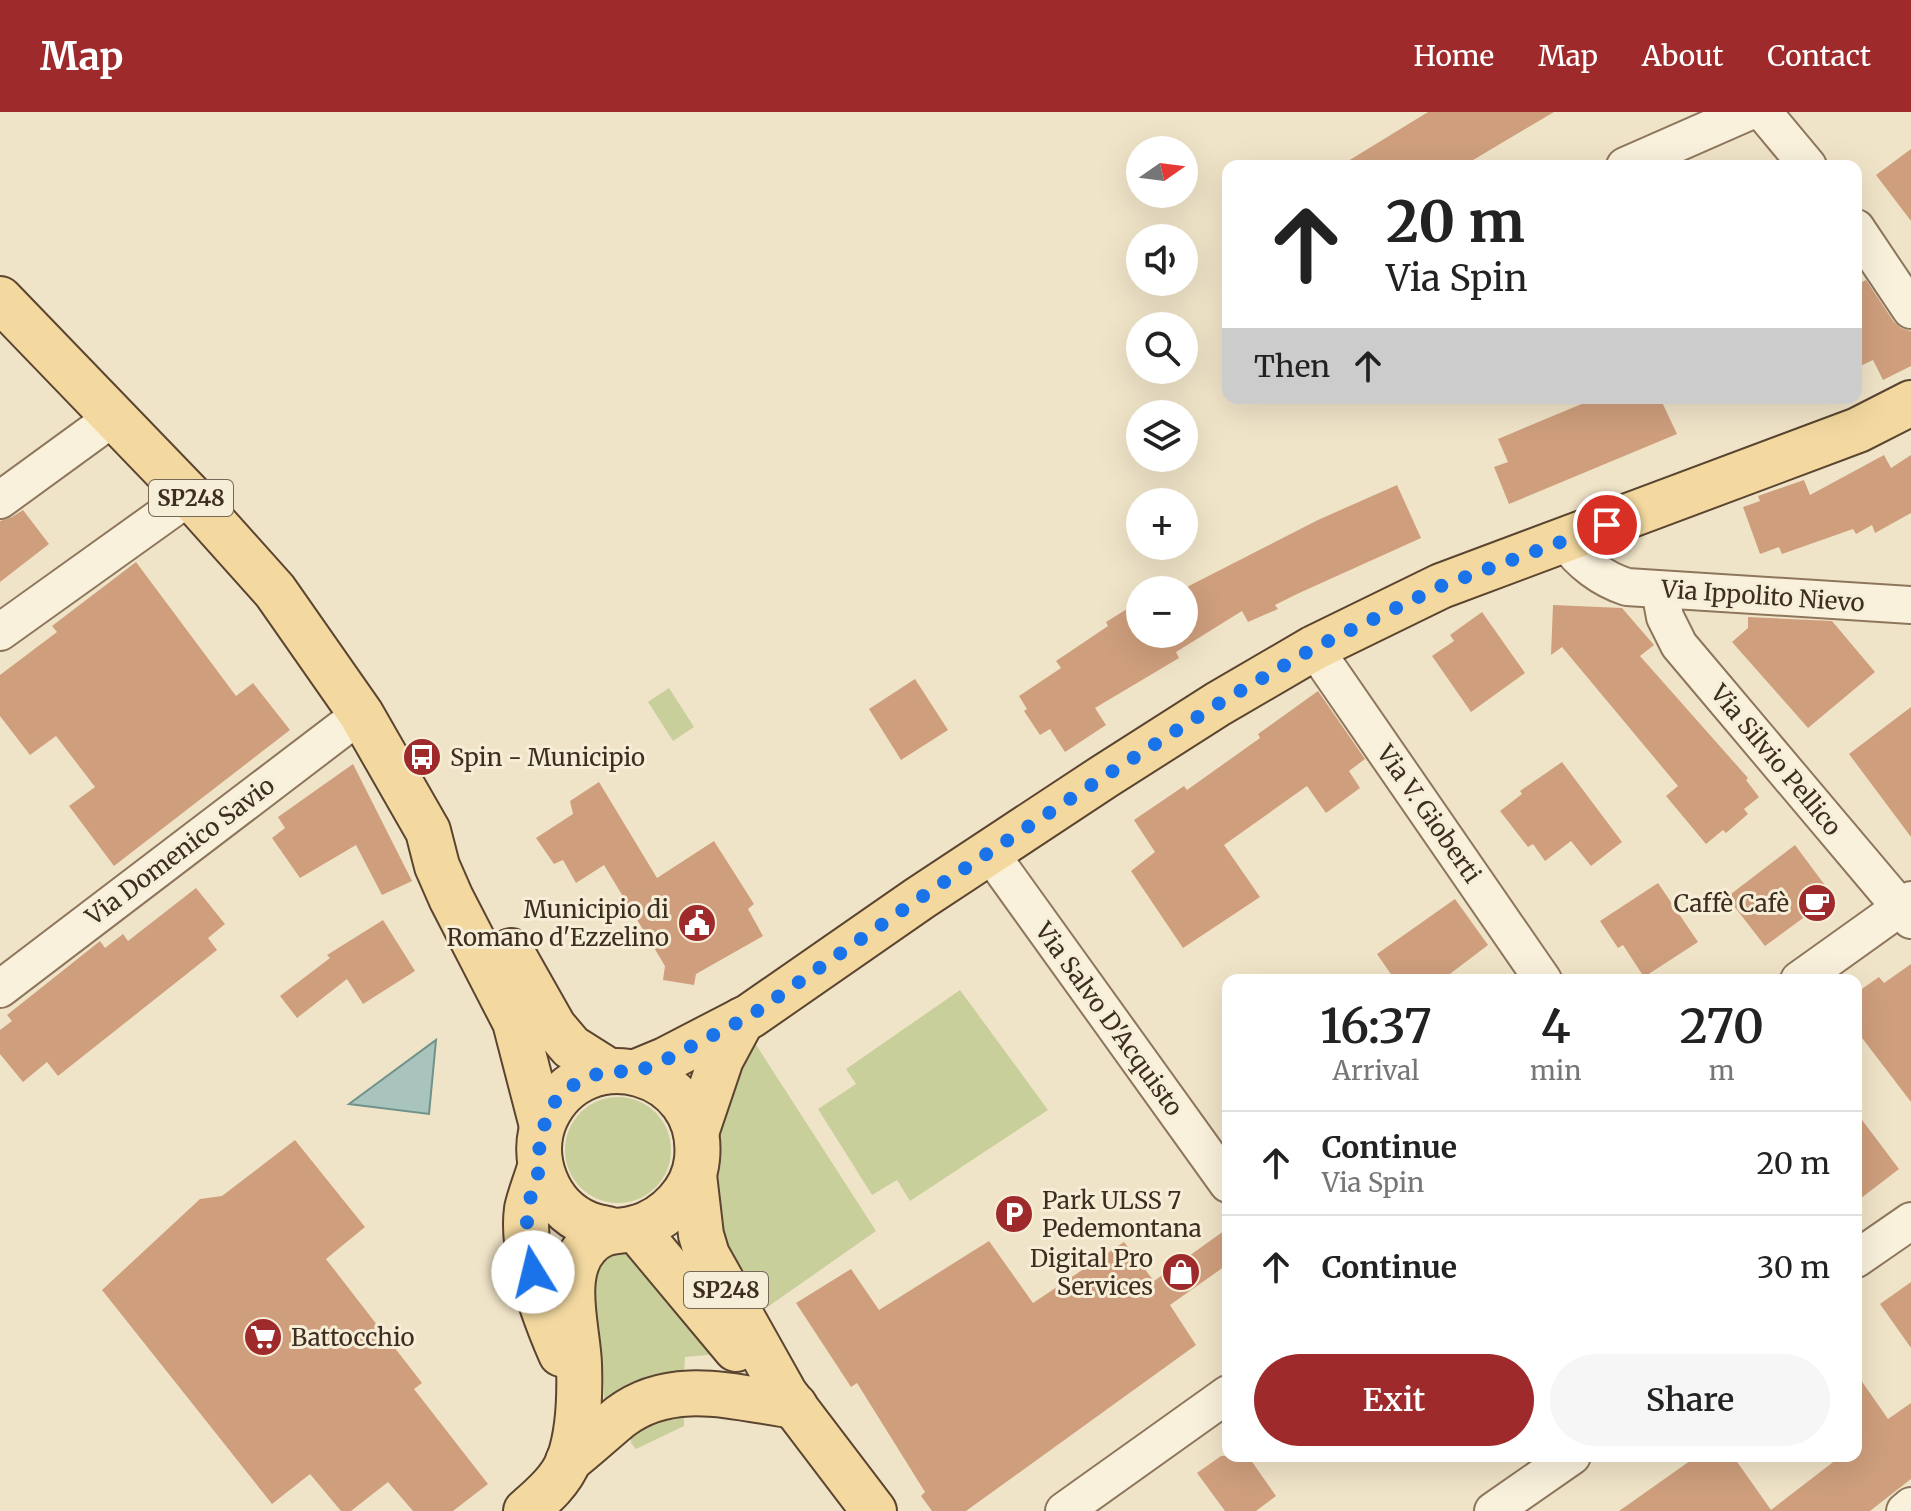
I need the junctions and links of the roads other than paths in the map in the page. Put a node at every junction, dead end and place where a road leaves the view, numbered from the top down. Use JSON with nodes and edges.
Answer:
{"nodes":[{"id":1,"x":1748,"y":112,"type":"edge"},
{"id":2,"x":1763,"y":112,"type":"edge"},
{"id":3,"x":1639,"y":160,"type":"edge"},
{"id":4,"x":1803,"y":160,"type":"edge"},
{"id":5,"x":1862,"y":237,"type":"edge"},
{"id":6,"x":0,"y":299,"type":"edge"},
{"id":7,"x":1911,"y":310,"type":"edge"},
{"id":8,"x":1911,"y":403,"type":"edge"},
{"id":9,"x":114,"y":417,"type":"junction"},
{"id":10,"x":190,"y":496,"type":"junction"},
{"id":11,"x":0,"y":500,"type":"edge"},
{"id":12,"x":1607,"y":525,"type":"junction"},
{"id":13,"x":1565,"y":541,"type":"junction"},
{"id":14,"x":1616,"y":583,"type":"junction"},
{"id":15,"x":1660,"y":590,"type":"junction"},
{"id":16,"x":1911,"y":605,"type":"edge"},
{"id":17,"x":0,"y":632,"type":"edge"},
{"id":18,"x":1314,"y":648,"type":"junction"},
{"id":19,"x":361,"y":714,"type":"junction"},
{"id":20,"x":428,"y":831,"type":"junction"},
{"id":21,"x":990,"y":853,"type":"junction"},
{"id":22,"x":1907,"y":909,"type":"edge"},
{"id":23,"x":1539,"y":974,"type":"edge"},
{"id":24,"x":1808,"y":974,"type":"edge"},
{"id":25,"x":0,"y":989,"type":"edge"},
{"id":26,"x":742,"y":1020,"type":"junction"},
{"id":27,"x":622,"y":1072,"type":"junction"},
{"id":28,"x":696,"y":1133,"type":"junction"},
{"id":29,"x":541,"y":1147,"type":"junction"},
{"id":30,"x":694,"y":1175,"type":"junction"},
{"id":31,"x":1222,"y":1176,"type":"edge"},
{"id":32,"x":1911,"y":1221,"type":"edge"},
{"id":33,"x":623,"y":1229,"type":"junction"},
{"id":34,"x":1862,"y":1255,"type":"edge"},
{"id":35,"x":578,"y":1390,"type":"junction"},
{"id":36,"x":1222,"y":1398,"type":"edge"},
{"id":37,"x":790,"y":1400,"type":"junction"},
{"id":38,"x":568,"y":1461,"type":"junction"},
{"id":39,"x":1563,"y":1462,"type":"edge"},
{"id":40,"x":1911,"y":1506,"type":"edge"},
{"id":41,"x":526,"y":1511,"type":"edge"},
{"id":42,"x":874,"y":1511,"type":"edge"},
{"id":43,"x":1064,"y":1511,"type":"edge"},
{"id":44,"x":1493,"y":1511,"type":"edge"},
{"id":45,"x":1905,"y":1511,"type":"edge"}],
"edges":[{"from":1,"to":3,"type":"street"},
{"from":2,"to":4,"type":"street"},
{"from":5,"to":7,"type":"street"},
{"from":6,"to":9,"type":"main road","number":"SP248"},
{"from":8,"to":12,"type":"main road"},
{"from":9,"to":10,"type":"main road","number":"SP248"},
{"from":9,"to":11,"type":"street"},
{"from":10,"to":17,"type":"street"},
{"from":10,"to":19,"type":"main road","number":"SP248"},
{"from":12,"to":13,"type":"main road"},
{"from":12,"to":14,"type":"street"},
{"from":13,"to":14,"type":"street","name":"Via Ippolito Nievo"},
{"from":13,"to":18,"type":"main road"},
{"from":14,"to":15,"type":"street","name":"Via Ippolito Nievo"},
{"from":15,"to":16,"type":"street","name":"Via Ippolito Nievo"},
{"from":15,"to":22,"type":"street","name":"Via Silvio Pellico"},
{"from":18,"to":21,"type":"main road"},
{"from":18,"to":23,"type":"street","name":"Via V. Gioberti"},
{"from":19,"to":20,"type":"main road","number":"SP248"},
{"from":19,"to":25,"type":"street","name":"Via Domenico Savio"},
{"from":20,"to":27,"type":"main road","number":"SP248"},
{"from":20,"to":29,"type":"main road","number":"SP248"},
{"from":21,"to":26,"type":"main road"},
{"from":21,"to":31,"type":"street","name":"Via Salvo D'Acquisto"},
{"from":22,"to":24,"type":"street"},
{"from":26,"to":27,"type":"main road"},
{"from":26,"to":28,"type":"main road"},
{"from":27,"to":28,"type":"main road","number":"SP248"},
{"from":27,"to":29,"type":"main road"},
{"from":28,"to":30,"type":"main road","number":"SP248"},
{"from":29,"to":33,"type":"main road","number":"SP248"},
{"from":29,"to":35,"type":"main road"},
{"from":30,"to":33,"type":"main road"},
{"from":30,"to":37,"type":"main road","number":"SP248"},
{"from":32,"to":34,"type":"street"},
{"from":33,"to":35,"type":"main road"},
{"from":33,"to":37,"type":"main road","number":"SP248"},
{"from":35,"to":38,"type":"main road"},
{"from":36,"to":43,"type":"street"},
{"from":37,"to":38,"type":"main road"},
{"from":37,"to":42,"type":"main road","number":"SP248"},
{"from":38,"to":41,"type":"main road"},
{"from":39,"to":44,"type":"street"},
{"from":40,"to":45,"type":"street"}]}
